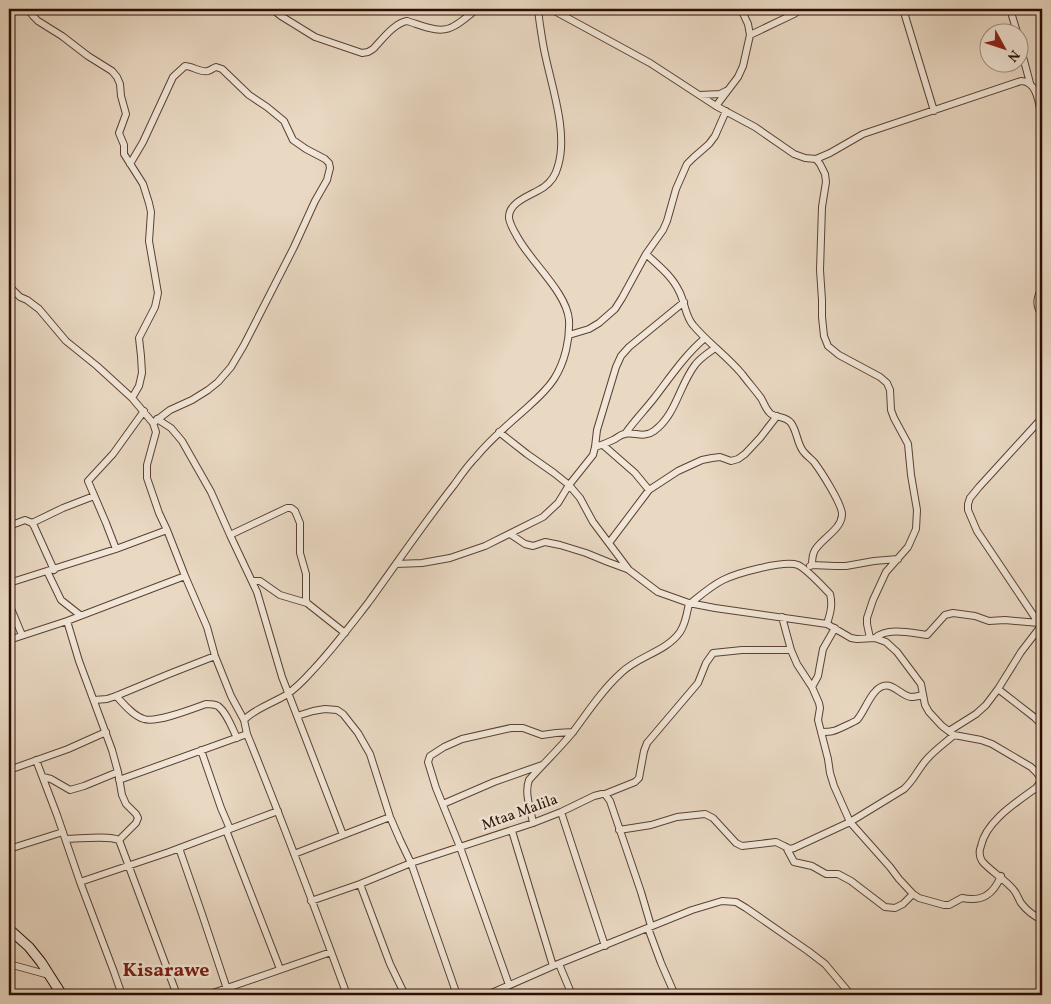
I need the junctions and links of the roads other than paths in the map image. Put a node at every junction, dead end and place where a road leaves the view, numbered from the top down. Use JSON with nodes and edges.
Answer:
{"nodes":[{"id":1,"x":28,"y":9,"type":"edge"},
{"id":2,"x":217,"y":9,"type":"edge"},
{"id":3,"x":224,"y":9,"type":"edge"},
{"id":4,"x":272,"y":9,"type":"edge"},
{"id":5,"x":477,"y":9,"type":"edge"},
{"id":6,"x":538,"y":9,"type":"edge"},
{"id":7,"x":551,"y":9,"type":"edge"},
{"id":8,"x":741,"y":9,"type":"edge"},
{"id":9,"x":801,"y":9,"type":"edge"},
{"id":10,"x":903,"y":9,"type":"edge"},
{"id":11,"x":1010,"y":9,"type":"edge"},
{"id":12,"x":1014,"y":22,"type":"edge"},
{"id":13,"x":750,"y":35,"type":"junction"},
{"id":14,"x":1027,"y":72,"type":"edge"},
{"id":15,"x":1030,"y":83,"type":"junction"},
{"id":16,"x":728,"y":91,"type":"junction"},
{"id":17,"x":700,"y":95,"type":"junction"},
{"id":18,"x":716,"y":106,"type":"junction"},
{"id":19,"x":726,"y":111,"type":"junction"},
{"id":20,"x":934,"y":111,"type":"junction"},
{"id":21,"x":1042,"y":119,"type":"edge"},
{"id":22,"x":816,"y":159,"type":"junction"},
{"id":23,"x":130,"y":164,"type":"junction"},
{"id":24,"x":646,"y":254,"type":"junction"},
{"id":25,"x":9,"y":282,"type":"edge"},
{"id":26,"x":1042,"y":286,"type":"edge"},
{"id":27,"x":684,"y":302,"type":"junction"},
{"id":28,"x":1042,"y":314,"type":"edge"},
{"id":29,"x":569,"y":334,"type":"junction"},
{"id":30,"x":705,"y":338,"type":"junction"},
{"id":31,"x":716,"y":348,"type":"junction"},
{"id":32,"x":132,"y":398,"type":"junction"},
{"id":33,"x":144,"y":411,"type":"junction"},
{"id":34,"x":776,"y":416,"type":"junction"},
{"id":35,"x":1042,"y":418,"type":"edge"},
{"id":36,"x":155,"y":421,"type":"junction"},
{"id":37,"x":499,"y":432,"type":"junction"},
{"id":38,"x":625,"y":434,"type":"junction"},
{"id":39,"x":603,"y":445,"type":"junction"},
{"id":40,"x":595,"y":448,"type":"junction"},
{"id":41,"x":569,"y":485,"type":"junction"},
{"id":42,"x":649,"y":490,"type":"junction"},
{"id":43,"x":94,"y":496,"type":"junction"},
{"id":44,"x":32,"y":523,"type":"junction"},
{"id":45,"x":9,"y":526,"type":"edge"},
{"id":46,"x":167,"y":530,"type":"junction"},
{"id":47,"x":510,"y":534,"type":"junction"},
{"id":48,"x":230,"y":535,"type":"junction"},
{"id":49,"x":609,"y":543,"type":"junction"},
{"id":50,"x":116,"y":549,"type":"junction"},
{"id":51,"x":898,"y":559,"type":"junction"},
{"id":52,"x":396,"y":564,"type":"junction"},
{"id":53,"x":812,"y":565,"type":"junction"},
{"id":54,"x":629,"y":570,"type":"junction"},
{"id":55,"x":805,"y":570,"type":"junction"},
{"id":56,"x":50,"y":571,"type":"junction"},
{"id":57,"x":185,"y":576,"type":"junction"},
{"id":58,"x":252,"y":581,"type":"junction"},
{"id":59,"x":9,"y":583,"type":"edge"},
{"id":60,"x":307,"y":603,"type":"junction"},
{"id":61,"x":690,"y":603,"type":"junction"},
{"id":62,"x":9,"y":604,"type":"edge"},
{"id":63,"x":80,"y":615,"type":"junction"},
{"id":64,"x":782,"y":617,"type":"junction"},
{"id":65,"x":67,"y":621,"type":"junction"},
{"id":66,"x":827,"y":624,"type":"junction"},
{"id":67,"x":1041,"y":626,"type":"edge"},
{"id":68,"x":835,"y":628,"type":"junction"},
{"id":69,"x":345,"y":633,"type":"junction"},
{"id":70,"x":22,"y":635,"type":"junction"},
{"id":71,"x":872,"y":638,"type":"junction"},
{"id":72,"x":9,"y":640,"type":"edge"},
{"id":73,"x":791,"y":650,"type":"junction"},
{"id":74,"x":215,"y":656,"type":"junction"},
{"id":75,"x":812,"y":686,"type":"junction"},
{"id":76,"x":998,"y":689,"type":"junction"},
{"id":77,"x":288,"y":693,"type":"junction"},
{"id":78,"x":923,"y":695,"type":"junction"},
{"id":79,"x":116,"y":696,"type":"junction"},
{"id":80,"x":94,"y":700,"type":"junction"},
{"id":81,"x":297,"y":716,"type":"junction"},
{"id":82,"x":244,"y":720,"type":"junction"},
{"id":83,"x":1042,"y":725,"type":"edge"},
{"id":84,"x":106,"y":732,"type":"junction"},
{"id":85,"x":573,"y":732,"type":"junction"},
{"id":86,"x":821,"y":732,"type":"junction"},
{"id":87,"x":952,"y":733,"type":"junction"},
{"id":88,"x":247,"y":734,"type":"junction"},
{"id":89,"x":237,"y":738,"type":"junction"},
{"id":90,"x":200,"y":750,"type":"junction"},
{"id":91,"x":36,"y":760,"type":"junction"},
{"id":92,"x":542,"y":765,"type":"junction"},
{"id":93,"x":9,"y":770,"type":"edge"},
{"id":94,"x":118,"y":772,"type":"junction"},
{"id":95,"x":43,"y":776,"type":"junction"},
{"id":96,"x":119,"y":780,"type":"junction"},
{"id":97,"x":606,"y":794,"type":"junction"},
{"id":98,"x":443,"y":804,"type":"junction"},
{"id":99,"x":278,"y":811,"type":"junction"},
{"id":100,"x":561,"y":812,"type":"junction"},
{"id":101,"x":390,"y":817,"type":"junction"},
{"id":102,"x":850,"y":822,"type":"junction"},
{"id":103,"x":533,"y":824,"type":"junction"},
{"id":104,"x":228,"y":829,"type":"junction"},
{"id":105,"x":620,"y":830,"type":"junction"},
{"id":106,"x":512,"y":831,"type":"junction"},
{"id":107,"x":63,"y":832,"type":"junction"},
{"id":108,"x":343,"y":835,"type":"junction"},
{"id":109,"x":66,"y":839,"type":"junction"},
{"id":110,"x":119,"y":840,"type":"junction"},
{"id":111,"x":786,"y":847,"type":"junction"},
{"id":112,"x":179,"y":848,"type":"junction"},
{"id":113,"x":460,"y":848,"type":"junction"},
{"id":114,"x":9,"y":849,"type":"edge"},
{"id":115,"x":294,"y":854,"type":"junction"},
{"id":116,"x":411,"y":863,"type":"junction"},
{"id":117,"x":129,"y":864,"type":"junction"},
{"id":118,"x":1001,"y":876,"type":"junction"},
{"id":119,"x":80,"y":882,"type":"junction"},
{"id":120,"x":360,"y":884,"type":"junction"},
{"id":121,"x":913,"y":894,"type":"junction"},
{"id":122,"x":311,"y":901,"type":"junction"},
{"id":123,"x":1042,"y":920,"type":"edge"},
{"id":124,"x":649,"y":927,"type":"junction"},
{"id":125,"x":9,"y":929,"type":"edge"},
{"id":126,"x":605,"y":946,"type":"junction"},
{"id":127,"x":331,"y":952,"type":"junction"},
{"id":128,"x":9,"y":964,"type":"edge"},
{"id":129,"x":556,"y":965,"type":"junction"},
{"id":130,"x":280,"y":969,"type":"junction"},
{"id":131,"x":49,"y":975,"type":"junction"},
{"id":132,"x":509,"y":985,"type":"junction"},
{"id":133,"x":227,"y":988,"type":"junction"},
{"id":134,"x":62,"y":995,"type":"edge"},
{"id":135,"x":122,"y":995,"type":"edge"},
{"id":136,"x":177,"y":995,"type":"edge"},
{"id":137,"x":207,"y":995,"type":"edge"},
{"id":138,"x":229,"y":995,"type":"edge"},
{"id":139,"x":347,"y":995,"type":"edge"},
{"id":140,"x":405,"y":995,"type":"edge"},
{"id":141,"x":457,"y":995,"type":"edge"},
{"id":142,"x":487,"y":995,"type":"edge"},
{"id":143,"x":572,"y":995,"type":"edge"},
{"id":144,"x":674,"y":995,"type":"edge"},
{"id":145,"x":851,"y":995,"type":"edge"}],
"edges":[{"from":1,"to":23,"type":"street"},
{"from":2,"to":3,"type":"street"},
{"from":4,"to":5,"type":"street"},
{"from":6,"to":29,"type":"street"},
{"from":7,"to":17,"type":"street"},
{"from":8,"to":13,"type":"street"},
{"from":9,"to":13,"type":"street"},
{"from":10,"to":20,"type":"street"},
{"from":11,"to":12,"type":"street"},
{"from":13,"to":16,"type":"street"},
{"from":14,"to":15,"type":"street"},
{"from":15,"to":20,"type":"street"},
{"from":15,"to":21,"type":"street"},
{"from":16,"to":17,"type":"street"},
{"from":16,"to":18,"type":"street"},
{"from":17,"to":18,"type":"street"},
{"from":18,"to":19,"type":"street"},
{"from":19,"to":22,"type":"street"},
{"from":19,"to":24,"type":"street"},
{"from":20,"to":22,"type":"street"},
{"from":22,"to":51,"type":"street"},
{"from":23,"to":32,"type":"street"},
{"from":23,"to":36,"type":"street"},
{"from":24,"to":27,"type":"street"},
{"from":24,"to":29,"type":"street"},
{"from":25,"to":32,"type":"street"},
{"from":26,"to":28,"type":"street"},
{"from":27,"to":30,"type":"street"},
{"from":27,"to":40,"type":"street"},
{"from":29,"to":37,"type":"street"},
{"from":30,"to":31,"type":"street"},
{"from":30,"to":38,"type":"street"},
{"from":31,"to":34,"type":"street"},
{"from":31,"to":38,"type":"street"},
{"from":32,"to":33,"type":"street"},
{"from":33,"to":36,"type":"street"},
{"from":33,"to":43,"type":"street"},
{"from":34,"to":42,"type":"street"},
{"from":34,"to":53,"type":"street"},
{"from":35,"to":67,"type":"street"},
{"from":36,"to":46,"type":"street"},
{"from":36,"to":48,"type":"street"},
{"from":37,"to":41,"type":"street"},
{"from":37,"to":52,"type":"street"},
{"from":38,"to":39,"type":"street"},
{"from":39,"to":40,"type":"street"},
{"from":39,"to":42,"type":"street"},
{"from":40,"to":41,"type":"street"},
{"from":41,"to":47,"type":"street"},
{"from":41,"to":49,"type":"street"},
{"from":42,"to":49,"type":"street"},
{"from":43,"to":44,"type":"street"},
{"from":43,"to":50,"type":"street"},
{"from":44,"to":45,"type":"street"},
{"from":44,"to":56,"type":"street"},
{"from":46,"to":50,"type":"street"},
{"from":46,"to":57,"type":"street"},
{"from":47,"to":52,"type":"street"},
{"from":47,"to":54,"type":"street"},
{"from":48,"to":58,"type":"street"},
{"from":48,"to":60,"type":"street"},
{"from":49,"to":54,"type":"street"},
{"from":50,"to":56,"type":"street"},
{"from":51,"to":53,"type":"street"},
{"from":51,"to":71,"type":"street"},
{"from":52,"to":69,"type":"street"},
{"from":53,"to":55,"type":"street"},
{"from":54,"to":61,"type":"street"},
{"from":55,"to":61,"type":"street"},
{"from":55,"to":66,"type":"street"},
{"from":56,"to":59,"type":"street"},
{"from":56,"to":63,"type":"street"},
{"from":57,"to":63,"type":"street"},
{"from":57,"to":74,"type":"street"},
{"from":58,"to":60,"type":"street"},
{"from":58,"to":77,"type":"street"},
{"from":60,"to":69,"type":"street"},
{"from":61,"to":64,"type":"street"},
{"from":61,"to":85,"type":"street"},
{"from":62,"to":70,"type":"street"},
{"from":63,"to":65,"type":"street"},
{"from":64,"to":66,"type":"street"},
{"from":64,"to":73,"type":"street"},
{"from":65,"to":70,"type":"street"},
{"from":65,"to":80,"type":"street"},
{"from":66,"to":68,"type":"street"},
{"from":67,"to":71,"type":"street"},
{"from":67,"to":76,"type":"street"},
{"from":68,"to":71,"type":"street"},
{"from":68,"to":75,"type":"street"},
{"from":69,"to":77,"type":"street"},
{"from":70,"to":72,"type":"street"},
{"from":71,"to":78,"type":"street"},
{"from":73,"to":75,"type":"street"},
{"from":73,"to":97,"type":"street","name":"Mtaa Malila"},
{"from":74,"to":79,"type":"street"},
{"from":74,"to":82,"type":"street"},
{"from":75,"to":86,"type":"street"},
{"from":76,"to":83,"type":"street"},
{"from":76,"to":87,"type":"street"},
{"from":77,"to":81,"type":"street"},
{"from":77,"to":82,"type":"street"},
{"from":78,"to":86,"type":"street"},
{"from":78,"to":87,"type":"street"},
{"from":79,"to":80,"type":"street"},
{"from":79,"to":89,"type":"street"},
{"from":80,"to":84,"type":"street"},
{"from":81,"to":101,"type":"street"},
{"from":81,"to":108,"type":"street"},
{"from":82,"to":88,"type":"street"},
{"from":84,"to":91,"type":"street"},
{"from":84,"to":94,"type":"street"},
{"from":85,"to":92,"type":"street"},
{"from":85,"to":98,"type":"street"},
{"from":86,"to":102,"type":"street"},
{"from":87,"to":102,"type":"street"},
{"from":87,"to":118,"type":"street"},
{"from":88,"to":89,"type":"street"},
{"from":88,"to":99,"type":"street"},
{"from":89,"to":90,"type":"street"},
{"from":90,"to":96,"type":"street"},
{"from":90,"to":104,"type":"street"},
{"from":91,"to":93,"type":"street"},
{"from":91,"to":95,"type":"street"},
{"from":92,"to":98,"type":"street"},
{"from":92,"to":103,"type":"street"},
{"from":94,"to":95,"type":"street"},
{"from":94,"to":96,"type":"street"},
{"from":95,"to":107,"type":"street"},
{"from":96,"to":110,"type":"street"},
{"from":97,"to":100,"type":"street","name":"Mtaa Malila"},
{"from":97,"to":105,"type":"street"},
{"from":98,"to":113,"type":"street"},
{"from":99,"to":104,"type":"street"},
{"from":99,"to":115,"type":"street"},
{"from":100,"to":103,"type":"street","name":"Mtaa Malila"},
{"from":100,"to":126,"type":"street"},
{"from":101,"to":108,"type":"street"},
{"from":101,"to":116,"type":"street"},
{"from":102,"to":111,"type":"street"},
{"from":102,"to":121,"type":"street"},
{"from":103,"to":106,"type":"street","name":"Mtaa Malila"},
{"from":104,"to":112,"type":"street"},
{"from":104,"to":130,"type":"street"},
{"from":105,"to":111,"type":"street"},
{"from":105,"to":124,"type":"street"},
{"from":106,"to":113,"type":"street","name":"Mtaa Malila"},
{"from":106,"to":129,"type":"street"},
{"from":107,"to":109,"type":"street"},
{"from":107,"to":114,"type":"street"},
{"from":108,"to":115,"type":"street"},
{"from":109,"to":110,"type":"street"},
{"from":109,"to":119,"type":"street"},
{"from":110,"to":117,"type":"street"},
{"from":111,"to":121,"type":"street"},
{"from":112,"to":117,"type":"street"},
{"from":112,"to":133,"type":"street"},
{"from":113,"to":116,"type":"street","name":"Mtaa Malila"},
{"from":113,"to":132,"type":"street"},
{"from":115,"to":122,"type":"street"},
{"from":116,"to":120,"type":"street","name":"Mtaa Malila"},
{"from":116,"to":141,"type":"street"},
{"from":117,"to":119,"type":"street"},
{"from":117,"to":136,"type":"street"},
{"from":118,"to":121,"type":"street"},
{"from":118,"to":123,"type":"street"},
{"from":119,"to":135,"type":"street"},
{"from":120,"to":122,"type":"street","name":"Mtaa Malila"},
{"from":120,"to":140,"type":"street"},
{"from":122,"to":127,"type":"street"},
{"from":124,"to":126,"type":"street"},
{"from":124,"to":144,"type":"street"},
{"from":124,"to":145,"type":"street"},
{"from":125,"to":131,"type":"main road"},
{"from":126,"to":129,"type":"street"},
{"from":127,"to":130,"type":"street"},
{"from":127,"to":139,"type":"street"},
{"from":128,"to":131,"type":"street"},
{"from":129,"to":132,"type":"street"},
{"from":129,"to":143,"type":"street"},
{"from":130,"to":133,"type":"street"},
{"from":131,"to":134,"type":"main road"},
{"from":132,"to":142,"type":"street"},
{"from":133,"to":137,"type":"street"},
{"from":133,"to":138,"type":"street"}]}
